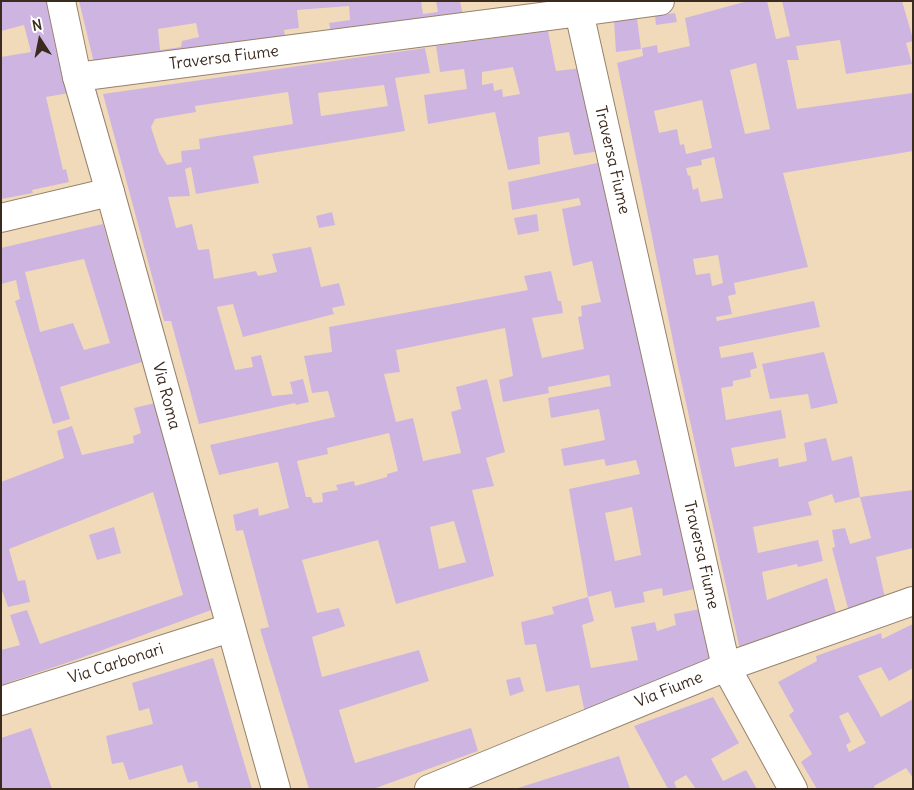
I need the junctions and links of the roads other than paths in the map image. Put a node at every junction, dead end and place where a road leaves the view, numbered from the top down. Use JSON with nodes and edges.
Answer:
{"nodes":[{"id":1,"x":61,"y":1,"type":"edge"},
{"id":2,"x":660,"y":1,"type":"edge"},
{"id":3,"x":579,"y":12,"type":"junction"},
{"id":4,"x":77,"y":77,"type":"junction"},
{"id":5,"x":110,"y":192,"type":"junction"},
{"id":6,"x":1,"y":218,"type":"edge"},
{"id":7,"x":913,"y":602,"type":"edge"},
{"id":8,"x":230,"y":628,"type":"junction"},
{"id":9,"x":726,"y":667,"type":"junction"},
{"id":10,"x":1,"y":701,"type":"edge"},
{"id":11,"x":276,"y":789,"type":"edge"},
{"id":12,"x":429,"y":789,"type":"edge"},
{"id":13,"x":793,"y":789,"type":"edge"}],
"edges":[{"from":1,"to":4,"type":"street","name":"Via Roma"},
{"from":2,"to":3,"type":"street"},
{"from":3,"to":4,"type":"street","name":"Traversa Fiume"},
{"from":3,"to":9,"type":"street","name":"Traversa Fiume"},
{"from":4,"to":5,"type":"street","name":"Via Roma"},
{"from":5,"to":6,"type":"street"},
{"from":5,"to":8,"type":"street","name":"Via Roma"},
{"from":7,"to":9,"type":"street","name":"Via Fiume"},
{"from":8,"to":10,"type":"street","name":"Via Carbonari"},
{"from":8,"to":11,"type":"street","name":"Via Roma"},
{"from":9,"to":12,"type":"street","name":"Via Fiume"},
{"from":9,"to":13,"type":"street","name":"Traversa Fiume"}]}
